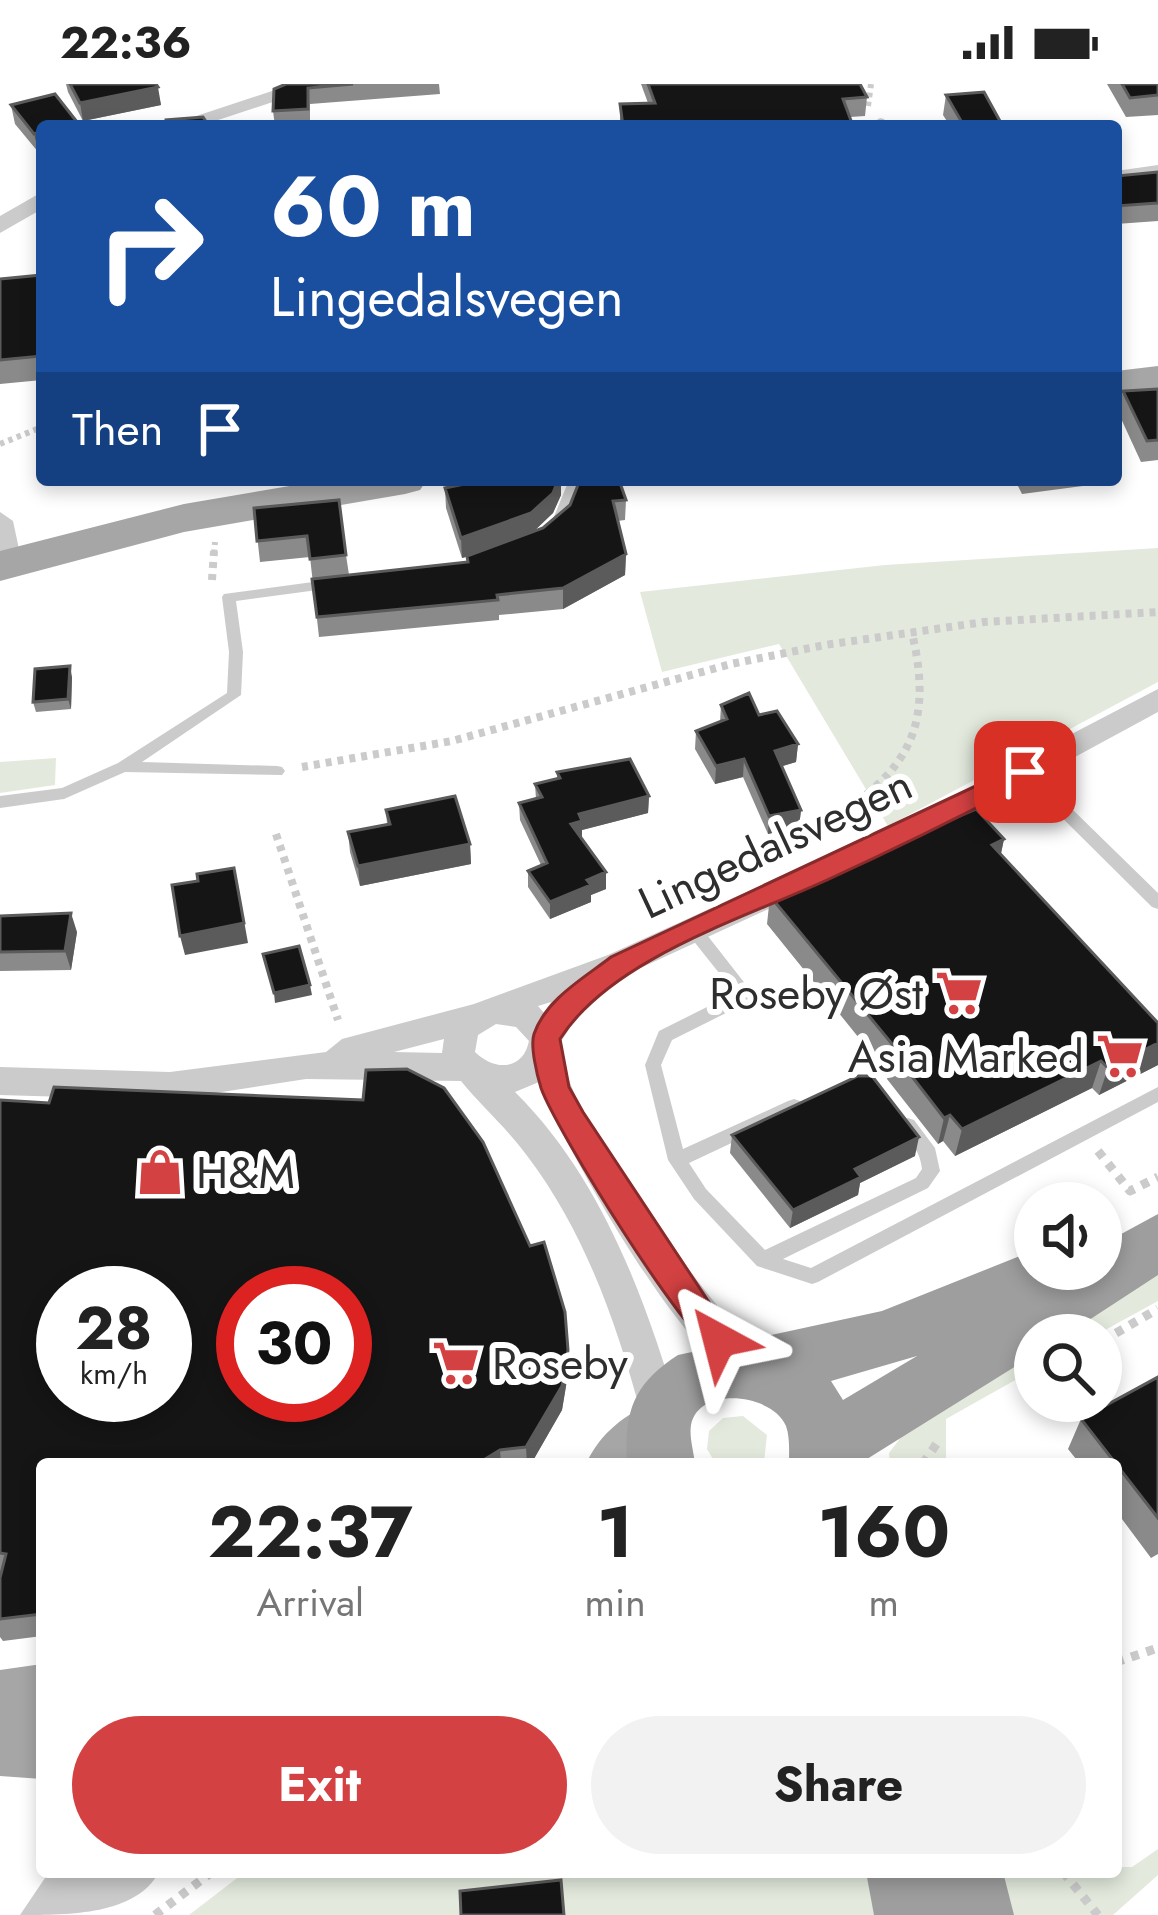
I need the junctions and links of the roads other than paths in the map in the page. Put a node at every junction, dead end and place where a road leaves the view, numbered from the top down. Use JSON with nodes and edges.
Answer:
{"nodes":[{"id":1,"x":316,"y":84,"type":"edge"},
{"id":2,"x":197,"y":120,"type":"edge"},
{"id":3,"x":1158,"y":172,"type":"edge"},
{"id":4,"x":1122,"y":177,"type":"edge"},
{"id":5,"x":36,"y":203,"type":"edge"},
{"id":6,"x":0,"y":226,"type":"edge"},
{"id":7,"x":1158,"y":378,"type":"edge"},
{"id":8,"x":1122,"y":382,"type":"edge"},
{"id":9,"x":370,"y":486,"type":"edge"},
{"id":10,"x":574,"y":486,"type":"edge"},
{"id":11,"x":548,"y":532,"type":"edge"},
{"id":12,"x":3,"y":550,"type":"edge"},
{"id":13,"x":345,"y":582,"type":"edge"},
{"id":14,"x":1158,"y":699,"type":"edge"},
{"id":15,"x":123,"y":767,"type":"junction"},
{"id":16,"x":277,"y":771,"type":"road end"},
{"id":17,"x":1025,"y":772,"type":"junction"},
{"id":18,"x":0,"y":802,"type":"edge"},
{"id":19,"x":1158,"y":903,"type":"edge"},
{"id":20,"x":694,"y":930,"type":"junction"},
{"id":21,"x":620,"y":964,"type":"junction"},
{"id":22,"x":483,"y":1013,"type":"junction"},
{"id":23,"x":546,"y":1045,"type":"junction"},
{"id":24,"x":306,"y":1065,"type":"junction"},
{"id":25,"x":471,"y":1071,"type":"junction"},
{"id":26,"x":0,"y":1081,"type":"edge"},
{"id":27,"x":824,"y":1092,"type":"edge"},
{"id":28,"x":1158,"y":1094,"type":"edge"},
{"id":29,"x":889,"y":1101,"type":"edge"},
{"id":30,"x":677,"y":1160,"type":"junction"},
{"id":31,"x":1158,"y":1229,"type":"edge"},
{"id":32,"x":1158,"y":1241,"type":"edge"},
{"id":33,"x":1122,"y":1244,"type":"edge"},
{"id":34,"x":763,"y":1260,"type":"junction"},
{"id":35,"x":1014,"y":1287,"type":"edge"},
{"id":36,"x":753,"y":1368,"type":"junction"},
{"id":37,"x":649,"y":1444,"type":"edge"},
{"id":38,"x":824,"y":1458,"type":"edge"},
{"id":39,"x":827,"y":1458,"type":"edge"},
{"id":40,"x":36,"y":1699,"type":"edge"},
{"id":41,"x":0,"y":1704,"type":"edge"},
{"id":42,"x":0,"y":1741,"type":"edge"},
{"id":43,"x":36,"y":1744,"type":"edge"},
{"id":44,"x":72,"y":1878,"type":"edge"},
{"id":45,"x":129,"y":1878,"type":"edge"},
{"id":46,"x":905,"y":1878,"type":"edge"},
{"id":47,"x":966,"y":1878,"type":"edge"},
{"id":48,"x":42,"y":1915,"type":"edge"},
{"id":49,"x":82,"y":1915,"type":"edge"},
{"id":50,"x":913,"y":1915,"type":"edge"},
{"id":51,"x":975,"y":1915,"type":"edge"}],
"edges":[{"from":1,"to":2,"type":"street"},
{"from":3,"to":4,"type":"street"},
{"from":5,"to":6,"type":"street"},
{"from":7,"to":8,"type":"main road"},
{"from":9,"to":12,"type":"main road"},
{"from":10,"to":11,"type":"lane"},
{"from":13,"to":15,"type":"lane"},
{"from":14,"to":17,"type":"street","name":"Lingedalsvegen"},
{"from":15,"to":16,"type":"lane"},
{"from":15,"to":18,"type":"lane"},
{"from":17,"to":19,"type":"lane"},
{"from":17,"to":20,"type":"street","name":"Lingedalsvegen"},
{"from":20,"to":21,"type":"street","name":"Lingedalsvegen"},
{"from":20,"to":30,"type":"lane"},
{"from":21,"to":22,"type":"street","name":"Lingedalsvegen"},
{"from":21,"to":23,"type":"street","name":"Lingedalsvegen"},
{"from":22,"to":23,"type":"street"},
{"from":22,"to":24,"type":"street","name":"Lingedalsvegen"},
{"from":22,"to":25,"type":"street"},
{"from":23,"to":25,"type":"street"},
{"from":23,"to":36,"type":"street"},
{"from":24,"to":25,"type":"street","name":"Lingedalsvegen"},
{"from":24,"to":26,"type":"street","name":"Lingedalsvegen"},
{"from":25,"to":37,"type":"street"},
{"from":27,"to":30,"type":"lane"},
{"from":28,"to":34,"type":"lane"},
{"from":29,"to":34,"type":"lane"},
{"from":30,"to":34,"type":"lane"},
{"from":31,"to":33,"type":"highway"},
{"from":32,"to":39,"type":"highway"},
{"from":35,"to":36,"type":"highway"},
{"from":36,"to":37,"type":"highway"},
{"from":36,"to":38,"type":"highway"},
{"from":40,"to":41,"type":"main road"},
{"from":42,"to":43,"type":"main road"},
{"from":44,"to":48,"type":"street"},
{"from":45,"to":49,"type":"street"},
{"from":46,"to":50,"type":"highway"},
{"from":47,"to":51,"type":"highway"}]}
